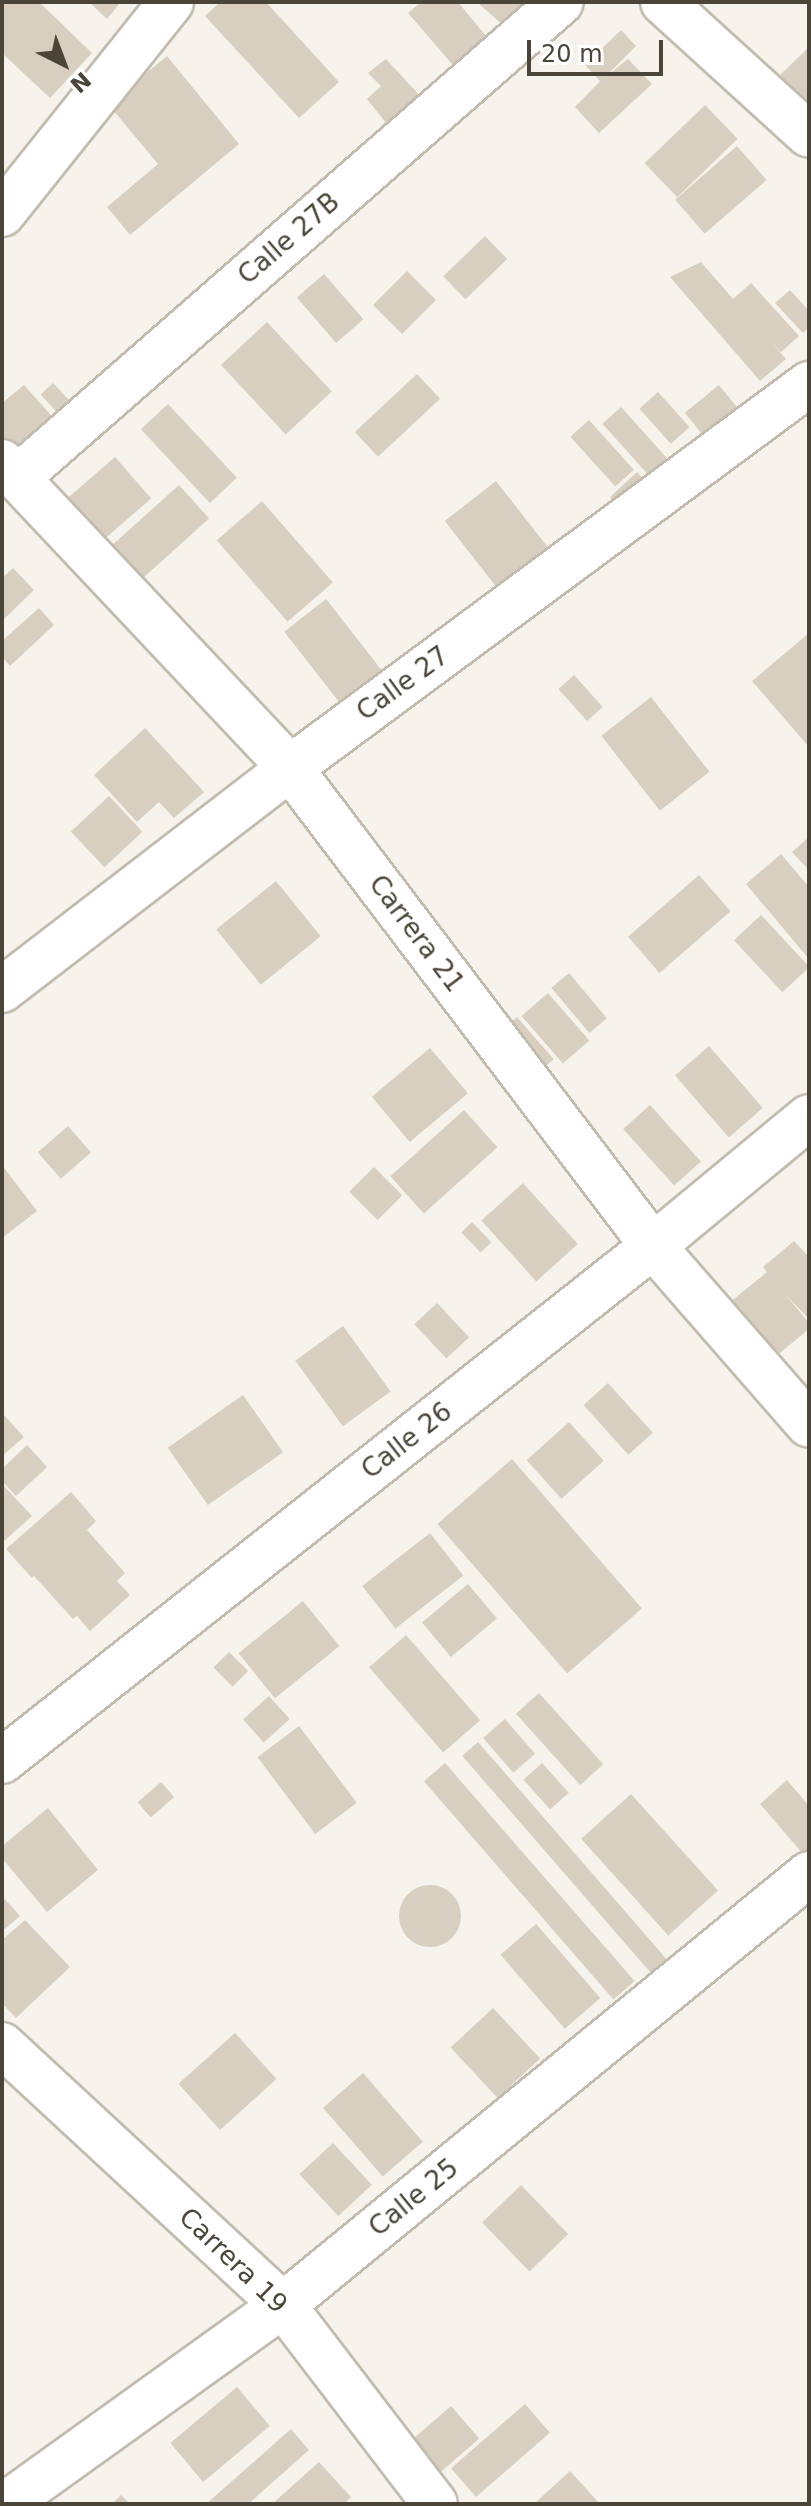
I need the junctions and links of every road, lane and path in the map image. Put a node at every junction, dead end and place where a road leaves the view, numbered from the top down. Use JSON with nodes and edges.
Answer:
{"nodes":[{"id":1,"x":171,"y":2,"type":"edge"},
{"id":2,"x":561,"y":2,"type":"edge"},
{"id":3,"x":663,"y":2,"type":"edge"},
{"id":4,"x":809,"y":135,"type":"edge"},
{"id":5,"x":2,"y":214,"type":"edge"},
{"id":6,"x":809,"y":384,"type":"edge"},
{"id":7,"x":10,"y":469,"type":"edge"},
{"id":8,"x":290,"y":768,"type":"junction"},
{"id":9,"x":2,"y":990,"type":"edge"},
{"id":10,"x":809,"y":1117,"type":"edge"},
{"id":11,"x":653,"y":1246,"type":"junction"},
{"id":12,"x":809,"y":1425,"type":"edge"},
{"id":13,"x":2,"y":1761,"type":"edge"},
{"id":14,"x":809,"y":1874,"type":"edge"},
{"id":15,"x":2,"y":2045,"type":"edge"},
{"id":16,"x":283,"y":2305,"type":"junction"},
{"id":17,"x":6,"y":2504,"type":"edge"},
{"id":18,"x":435,"y":2504,"type":"edge"}],
"edges":[{"from":1,"to":5,"type":"street"},
{"from":2,"to":7,"type":"street","name":"Calle 27B"},
{"from":3,"to":4,"type":"street"},
{"from":6,"to":8,"type":"street","name":"Calle 27"},
{"from":7,"to":8,"type":"street","name":"Carrera 21"},
{"from":8,"to":9,"type":"street","name":"Calle 27"},
{"from":8,"to":11,"type":"street","name":"Carrera 21"},
{"from":10,"to":11,"type":"street","name":"Calle 26"},
{"from":11,"to":12,"type":"street","name":"Carrera 21"},
{"from":11,"to":13,"type":"street","name":"Calle 26"},
{"from":14,"to":16,"type":"street","name":"Calle 25"},
{"from":15,"to":16,"type":"street","name":"Carrera 19"},
{"from":16,"to":17,"type":"street","name":"Calle 25"},
{"from":16,"to":18,"type":"street","name":"Carrera 19"}]}
